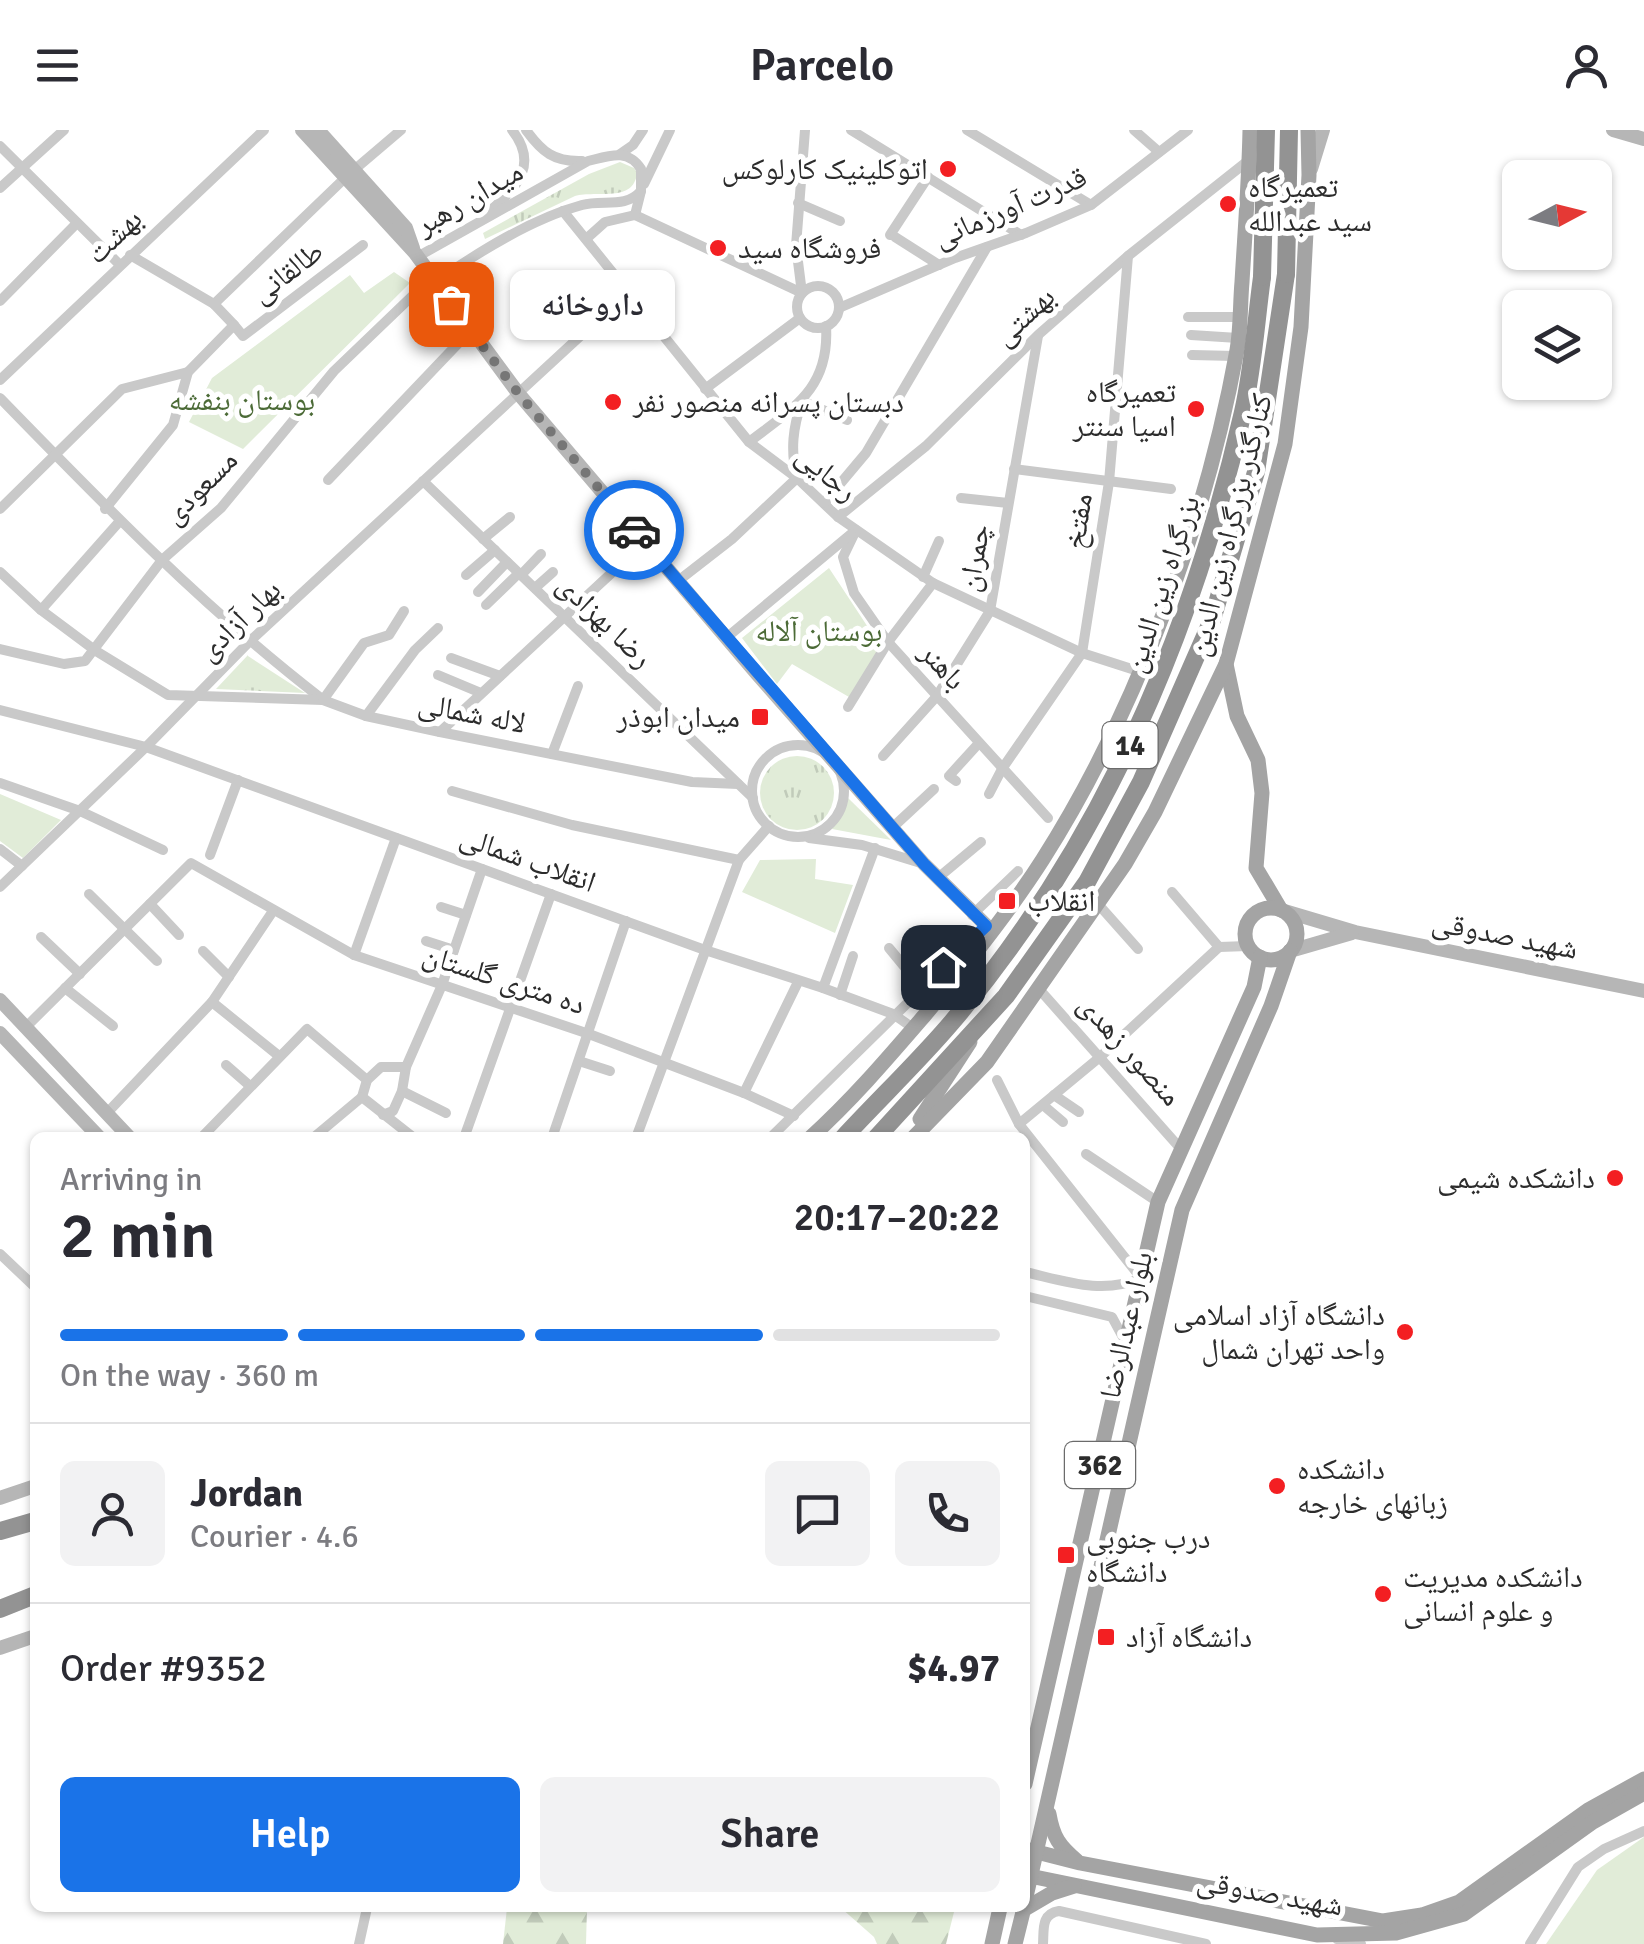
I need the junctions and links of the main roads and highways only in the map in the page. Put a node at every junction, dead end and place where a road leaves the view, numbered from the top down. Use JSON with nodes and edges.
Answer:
{"nodes":[{"id":1,"x":302,"y":130,"type":"edge"},
{"id":2,"x":318,"y":130,"type":"edge"},
{"id":3,"x":1253,"y":130,"type":"edge"},
{"id":4,"x":1266,"y":130,"type":"edge"},
{"id":5,"x":1288,"y":130,"type":"edge"},
{"id":6,"x":1305,"y":130,"type":"edge"},
{"id":7,"x":1323,"y":130,"type":"edge"},
{"id":8,"x":1613,"y":130,"type":"edge"},
{"id":9,"x":1644,"y":139,"type":"edge"},
{"id":10,"x":350,"y":174,"type":"junction"},
{"id":11,"x":1310,"y":174,"type":"junction"},
{"id":12,"x":1216,"y":511,"type":"junction"},
{"id":13,"x":1226,"y":664,"type":"junction"},
{"id":14,"x":1114,"y":726,"type":"junction"},
{"id":15,"x":1281,"y":910,"type":"junction"},
{"id":16,"x":989,"y":928,"type":"junction"},
{"id":17,"x":1355,"y":932,"type":"junction"},
{"id":18,"x":1290,"y":951,"type":"junction"},
{"id":19,"x":1254,"y":952,"type":"junction"},
{"id":20,"x":1644,"y":990,"type":"edge"},
{"id":21,"x":1250,"y":994,"type":"junction"},
{"id":22,"x":0,"y":1000,"type":"edge"},
{"id":23,"x":1271,"y":1006,"type":"junction"},
{"id":24,"x":981,"y":1023,"type":"junction"},
{"id":25,"x":0,"y":1032,"type":"edge"},
{"id":26,"x":94,"y":1132,"type":"edge"},
{"id":27,"x":124,"y":1132,"type":"edge"},
{"id":28,"x":817,"y":1132,"type":"edge"},
{"id":29,"x":849,"y":1132,"type":"edge"},
{"id":30,"x":881,"y":1132,"type":"edge"},
{"id":31,"x":908,"y":1132,"type":"edge"},
{"id":32,"x":919,"y":1132,"type":"edge"},
{"id":33,"x":30,"y":1489,"type":"edge"},
{"id":34,"x":0,"y":1498,"type":"edge"},
{"id":35,"x":30,"y":1523,"type":"edge"},
{"id":36,"x":0,"y":1531,"type":"edge"},
{"id":37,"x":30,"y":1597,"type":"edge"},
{"id":38,"x":0,"y":1608,"type":"edge"},
{"id":39,"x":30,"y":1640,"type":"edge"},
{"id":40,"x":0,"y":1649,"type":"edge"},
{"id":41,"x":1030,"y":1763,"type":"edge"},
{"id":42,"x":1644,"y":1779,"type":"edge"},
{"id":43,"x":1644,"y":1794,"type":"edge"},
{"id":44,"x":1047,"y":1807,"type":"junction"},
{"id":45,"x":1031,"y":1851,"type":"edge"},
{"id":46,"x":1080,"y":1863,"type":"junction"},
{"id":47,"x":1030,"y":1876,"type":"edge"},
{"id":48,"x":1079,"y":1885,"type":"junction"},
{"id":49,"x":1030,"y":1903,"type":"edge"},
{"id":50,"x":999,"y":1912,"type":"edge"},
{"id":51,"x":1023,"y":1912,"type":"edge"},
{"id":52,"x":1393,"y":1939,"type":"edge"},
{"id":53,"x":992,"y":1944,"type":"edge"},
{"id":54,"x":1015,"y":1944,"type":"edge"}],
"edges":[{"from":1,"to":10,"type":"main road"},
{"from":2,"to":10,"type":"main road"},
{"from":3,"to":6,"type":"main road"},
{"from":3,"to":14,"type":"main road","name":"کنارگذر بزرگراه زین الدین"},
{"from":4,"to":12,"type":"highway","name":"بزرگراه زین الدین","number":"14","bridge":true},
{"from":5,"to":24,"type":"highway","name":"بزرگراه زین الدین","number":"14","bridge":true},
{"from":6,"to":11,"type":"main road","name":"کنارگذر بزرگراه زین الدین"},
{"from":7,"to":11,"type":"main road"},
{"from":8,"to":9,"type":"main road"},
{"from":10,"to":16,"type":"main road"},
{"from":11,"to":13,"type":"main road","name":"کنارگذر بزرگراه زین الدین"},
{"from":12,"to":14,"type":"main road"},
{"from":12,"to":29,"type":"highway","name":"بزرگراه زین الدین","number":"14"},
{"from":13,"to":15,"type":"main road"},
{"from":13,"to":32,"type":"main road","name":"کنارگذر بزرگراه زین الدین"},
{"from":14,"to":16,"type":"main road","name":"کنارگذر بزرگراه زین الدین"},
{"from":15,"to":17,"type":"main road","name":"شهید صدوقی"},
{"from":15,"to":18,"type":"main road"},
{"from":15,"to":19,"type":"main road"},
{"from":16,"to":28,"type":"main road","name":"کنارگذر بزرگراه زین الدین"},
{"from":17,"to":18,"type":"main road"},
{"from":17,"to":20,"type":"main road","name":"شهید صدوقی"},
{"from":18,"to":19,"type":"main road"},
{"from":18,"to":23,"type":"main road","name":"بلوار عبدالرضا","number":"362"},
{"from":19,"to":21,"type":"main road","name":"بلوار عبدالرضا","number":"362"},
{"from":21,"to":23,"type":"main road"},
{"from":21,"to":41,"type":"main road","name":"بلوار عبدالرضا","number":"362"},
{"from":22,"to":27,"type":"main road"},
{"from":23,"to":44,"type":"main road","name":"بلوار عبدالرضا","number":"362"},
{"from":24,"to":30,"type":"highway","name":"بزرگراه زین الدین","number":"14"},
{"from":24,"to":31,"type":"main road"},
{"from":25,"to":26,"type":"main road"},
{"from":33,"to":34,"type":"main road"},
{"from":35,"to":36,"type":"highway"},
{"from":37,"to":38,"type":"highway"},
{"from":39,"to":40,"type":"main road"},
{"from":42,"to":46,"type":"main road","name":"شهید صدوقی"},
{"from":43,"to":52,"type":"main road","name":"شهید صدوقی"},
{"from":44,"to":45,"type":"main road","name":"بلوار عبدالرضا","number":"362"},
{"from":44,"to":46,"type":"main road"},
{"from":45,"to":46,"type":"main road","name":"شهید صدوقی"},
{"from":47,"to":48,"type":"main road","name":"شهید صدوقی"},
{"from":48,"to":49,"type":"main road"},
{"from":48,"to":52,"type":"main road","name":"شهید صدوقی"},
{"from":50,"to":53,"type":"main road"},
{"from":51,"to":54,"type":"main road","name":"بلوار عبدالرضا","number":"362"}]}
